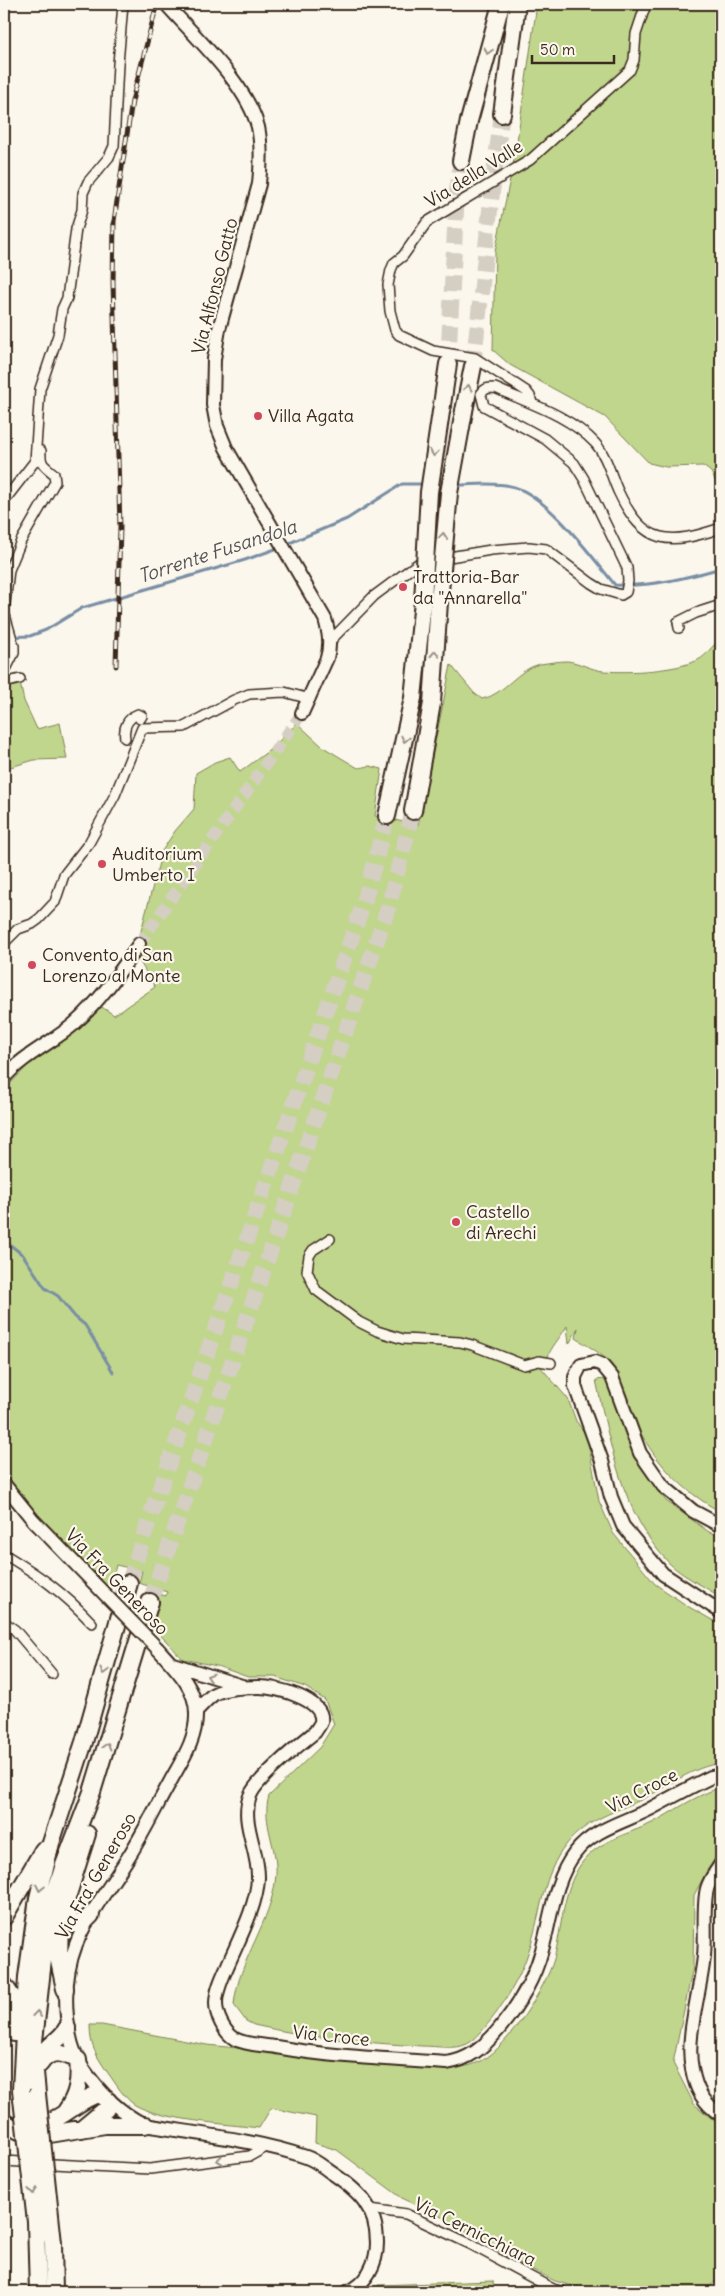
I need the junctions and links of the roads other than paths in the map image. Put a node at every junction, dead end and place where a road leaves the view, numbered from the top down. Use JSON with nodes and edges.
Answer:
{"nodes":[{"id":1,"x":123,"y":4,"type":"edge"},
{"id":2,"x":166,"y":4,"type":"edge"},
{"id":3,"x":501,"y":4,"type":"edge"},
{"id":4,"x":517,"y":4,"type":"edge"},
{"id":5,"x":646,"y":4,"type":"edge"},
{"id":6,"x":502,"y":114,"type":"tunnel mouth"},
{"id":7,"x":461,"y":161,"type":"tunnel mouth"},
{"id":8,"x":448,"y":364,"type":"tunnel mouth"},
{"id":9,"x":473,"y":366,"type":"tunnel mouth"},
{"id":10,"x":39,"y":401,"type":"junction"},
{"id":11,"x":532,"y":404,"type":"junction"},
{"id":12,"x":4,"y":501,"type":"edge"},
{"id":13,"x":721,"y":528,"type":"edge"},
{"id":14,"x":431,"y":601,"type":"junction"},
{"id":15,"x":721,"y":605,"type":"edge"},
{"id":16,"x":679,"y":628,"type":"dead end"},
{"id":17,"x":330,"y":641,"type":"junction"},
{"id":18,"x":4,"y":673,"type":"edge"},
{"id":19,"x":20,"y":679,"type":"dead end"},
{"id":20,"x":4,"y":683,"type":"edge"},
{"id":21,"x":310,"y":699,"type":"junction"},
{"id":22,"x":302,"y":713,"type":"tunnel mouth"},
{"id":23,"x":140,"y":719,"type":"dead end"},
{"id":24,"x":125,"y":738,"type":"dead end"},
{"id":25,"x":413,"y":811,"type":"tunnel mouth"},
{"id":26,"x":387,"y":816,"type":"tunnel mouth"},
{"id":27,"x":4,"y":943,"type":"edge"},
{"id":28,"x":139,"y":944,"type":"tunnel mouth"},
{"id":29,"x":4,"y":1078,"type":"edge"},
{"id":30,"x":330,"y":1239,"type":"dead end"},
{"id":31,"x":551,"y":1363,"type":"dead end"},
{"id":32,"x":4,"y":1484,"type":"edge"},
{"id":33,"x":721,"y":1526,"type":"edge"},
{"id":34,"x":4,"y":1554,"type":"edge"},
{"id":35,"x":129,"y":1583,"type":"tunnel mouth"},
{"id":36,"x":150,"y":1602,"type":"tunnel mouth"},
{"id":37,"x":721,"y":1612,"type":"edge"},
{"id":38,"x":4,"y":1622,"type":"edge"},
{"id":39,"x":92,"y":1623,"type":"dead end"},
{"id":40,"x":171,"y":1663,"type":"junction"},
{"id":41,"x":52,"y":1674,"type":"dead end"},
{"id":42,"x":250,"y":1688,"type":"junction"},
{"id":43,"x":196,"y":1710,"type":"junction"},
{"id":44,"x":721,"y":1776,"type":"edge"},
{"id":45,"x":92,"y":1792,"type":"junction"},
{"id":46,"x":57,"y":1824,"type":"junction"},
{"id":47,"x":721,"y":1864,"type":"edge"},
{"id":48,"x":64,"y":1902,"type":"junction"},
{"id":49,"x":91,"y":1915,"type":"junction"},
{"id":50,"x":4,"y":1917,"type":"edge"},
{"id":51,"x":4,"y":1985,"type":"edge"},
{"id":52,"x":66,"y":1989,"type":"junction"},
{"id":53,"x":67,"y":2028,"type":"junction"},
{"id":54,"x":78,"y":2060,"type":"junction"},
{"id":55,"x":40,"y":2064,"type":"junction"},
{"id":56,"x":31,"y":2088,"type":"junction"},
{"id":57,"x":107,"y":2099,"type":"junction"},
{"id":58,"x":63,"y":2115,"type":"junction"},
{"id":59,"x":721,"y":2115,"type":"edge"},
{"id":60,"x":146,"y":2125,"type":"junction"},
{"id":61,"x":82,"y":2129,"type":"junction"},
{"id":62,"x":266,"y":2147,"type":"junction"},
{"id":63,"x":4,"y":2161,"type":"edge"},
{"id":64,"x":20,"y":2162,"type":"dead end"},
{"id":65,"x":53,"y":2164,"type":"dead end"},
{"id":66,"x":370,"y":2209,"type":"junction"},
{"id":67,"x":38,"y":2292,"type":"edge"},
{"id":68,"x":54,"y":2292,"type":"edge"},
{"id":69,"x":347,"y":2292,"type":"edge"},
{"id":70,"x":563,"y":2292,"type":"edge"}],
"edges":[{"from":1,"to":10,"type":"street"},
{"from":2,"to":17,"type":"street","name":"Via Alfonso Gatto"},
{"from":3,"to":7,"type":"highway","one_way":true},
{"from":4,"to":6,"type":"highway"},
{"from":5,"to":11,"type":"street","name":"Via della Valle"},
{"from":8,"to":14,"type":"highway","one_way":true,"bridge":true},
{"from":14,"to":9,"type":"highway","one_way":true,"bridge":true},
{"from":10,"to":12,"type":"street"},
{"from":10,"to":18,"type":"street"},
{"from":11,"to":13,"type":"street"},
{"from":11,"to":17,"type":"street"},
{"from":25,"to":14,"type":"highway","one_way":true},
{"from":14,"to":26,"type":"highway","one_way":true},
{"from":15,"to":16,"type":"street"},
{"from":17,"to":21,"type":"street"},
{"from":19,"to":20,"type":"street"},
{"from":21,"to":22,"type":"street"},
{"from":21,"to":27,"type":"street"},
{"from":23,"to":24,"type":"street"},
{"from":28,"to":29,"type":"street"},
{"from":30,"to":31,"type":"street"},
{"from":32,"to":40,"type":"street","name":"Via Fra Generoso","bridge":true},
{"from":33,"to":37,"type":"street"},
{"from":34,"to":39,"type":"street"},
{"from":35,"to":46,"type":"highway","one_way":true},
{"from":45,"to":36,"type":"highway","one_way":true},
{"from":38,"to":41,"type":"street"},
{"from":42,"to":40,"type":"street","name":"Via Croce","one_way":true},
{"from":40,"to":43,"type":"street","name":"Via Fra Generoso"},
{"from":42,"to":43,"type":"street","name":"Via Croce"},
{"from":42,"to":44,"type":"street","name":"Via Croce"},
{"from":43,"to":49,"type":"street","name":"Via Fra' Generoso"},
{"from":45,"to":48,"type":"highway"},
{"from":56,"to":45,"type":"highway","one_way":true},
{"from":46,"to":50,"type":"highway"},
{"from":46,"to":56,"type":"highway","one_way":true},
{"from":47,"to":59,"type":"street"},
{"from":48,"to":49,"type":"highway"},
{"from":48,"to":52,"type":"highway"},
{"from":49,"to":52,"type":"street","name":"Via Fra' Generoso"},
{"from":51,"to":56,"type":"highway"},
{"from":52,"to":53,"type":"street","name":"Via Fra' Generoso"},
{"from":53,"to":54,"type":"street","name":"Via Fra' Generoso"},
{"from":53,"to":55,"type":"highway"},
{"from":54,"to":55,"type":"highway"},
{"from":54,"to":57,"type":"street","name":"Via Fra' Generoso"},
{"from":54,"to":58,"type":"highway"},
{"from":55,"to":56,"type":"highway"},
{"from":56,"to":67,"type":"highway","one_way":true,"bridge":true},
{"from":56,"to":68,"type":"highway","bridge":true},
{"from":57,"to":58,"type":"highway"},
{"from":57,"to":60,"type":"street","name":"Via Fra' Generoso"},
{"from":57,"to":61,"type":"highway"},
{"from":58,"to":61,"type":"highway"},
{"from":60,"to":61,"type":"highway"},
{"from":60,"to":62,"type":"street","name":"Via Fra' Generoso"},
{"from":62,"to":65,"type":"street","one_way":true},
{"from":62,"to":66,"type":"street","name":"Via Fra' Generoso"},
{"from":63,"to":64,"type":"street"},
{"from":66,"to":69,"type":"street"},
{"from":66,"to":70,"type":"street","name":"Via Cernicchiara"}]}
